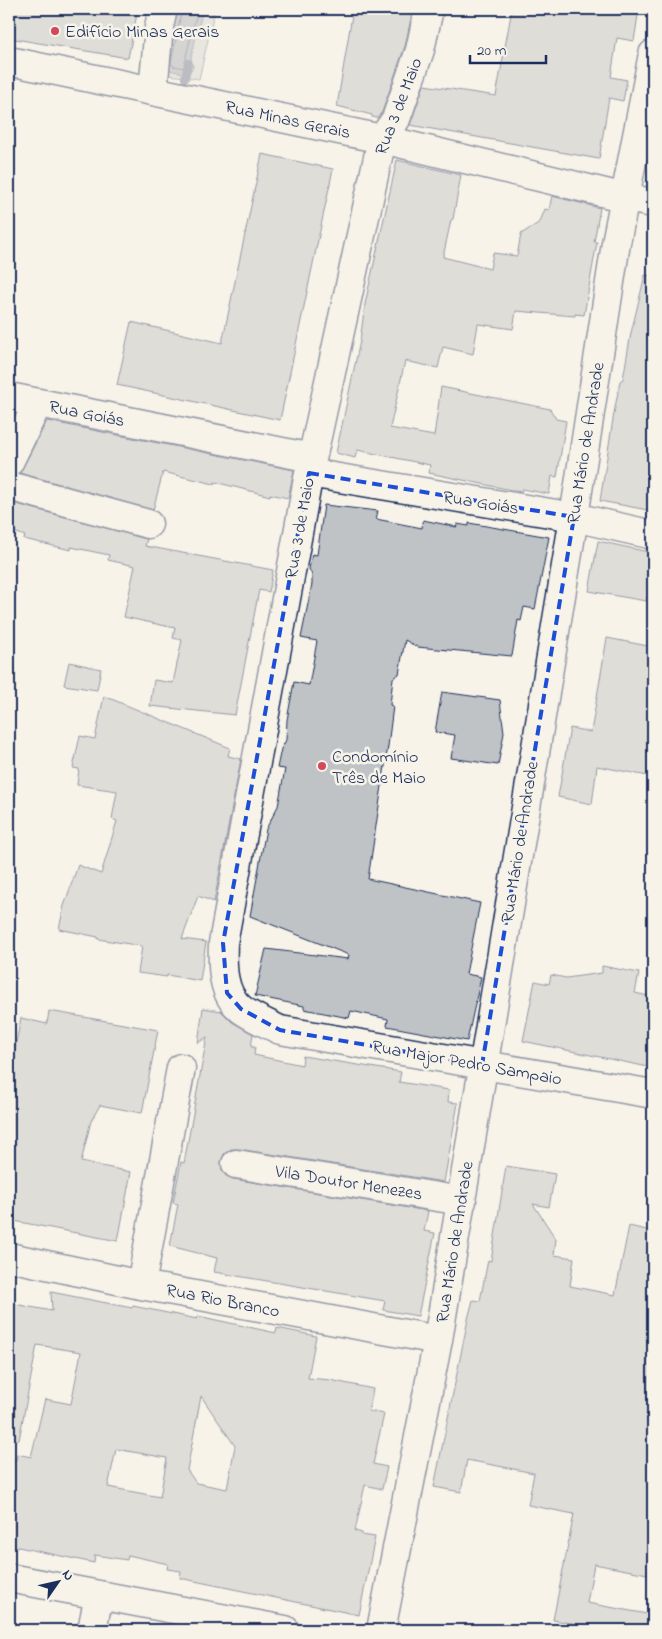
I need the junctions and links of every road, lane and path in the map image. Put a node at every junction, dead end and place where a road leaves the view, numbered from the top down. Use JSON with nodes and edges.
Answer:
{"nodes":[{"id":1,"x":163,"y":9,"type":"edge"},
{"id":2,"x":429,"y":9,"type":"edge"},
{"id":3,"x":653,"y":54,"type":"edge"},
{"id":4,"x":9,"y":61,"type":"edge"},
{"id":5,"x":153,"y":90,"type":"junction"},
{"id":6,"x":382,"y":139,"type":"junction"},
{"id":7,"x":626,"y":198,"type":"junction"},
{"id":8,"x":653,"y":203,"type":"edge"},
{"id":9,"x":9,"y":397,"type":"edge"},
{"id":10,"x":38,"y":403,"type":"junction"},
{"id":11,"x":9,"y":462,"type":"edge"},
{"id":12,"x":310,"y":466,"type":"junction"},
{"id":13,"x":9,"y":486,"type":"edge"},
{"id":14,"x":574,"y":517,"type":"junction"},
{"id":15,"x":148,"y":524,"type":"dead end"},
{"id":16,"x":653,"y":535,"type":"edge"},
{"id":17,"x":280,"y":1030,"type":"joint"},
{"id":18,"x":482,"y":1065,"type":"junction"},
{"id":19,"x":181,"y":1068,"type":"dead end"},
{"id":20,"x":653,"y":1094,"type":"edge"},
{"id":21,"x":236,"y":1164,"type":"dead end"},
{"id":22,"x":462,"y":1201,"type":"junction"},
{"id":23,"x":9,"y":1257,"type":"edge"},
{"id":24,"x":141,"y":1285,"type":"junction"},
{"id":25,"x":438,"y":1340,"type":"junction"},
{"id":26,"x":9,"y":1578,"type":"edge"},
{"id":27,"x":99,"y":1596,"type":"junction"},
{"id":28,"x":92,"y":1630,"type":"edge"},
{"id":29,"x":285,"y":1630,"type":"edge"},
{"id":30,"x":381,"y":1630,"type":"edge"}],
"edges":[{"from":1,"to":5,"type":"street"},
{"from":2,"to":6,"type":"street","name":"Rua 3 de Maio"},
{"from":3,"to":7,"type":"street","name":"Rua Mário de Andrade"},
{"from":4,"to":5,"type":"street","name":"Rua Minas Gerais"},
{"from":5,"to":6,"type":"street","name":"Rua Minas Gerais"},
{"from":6,"to":7,"type":"street","name":"Rua Minas Gerais"},
{"from":6,"to":12,"type":"street","name":"Rua 3 de Maio"},
{"from":7,"to":8,"type":"street","name":"Rua Minas Gerais"},
{"from":7,"to":14,"type":"street","name":"Rua Mário de Andrade"},
{"from":9,"to":10,"type":"street","name":"Rua Goiás"},
{"from":10,"to":11,"type":"street"},
{"from":10,"to":12,"type":"street","name":"Rua Goiás"},
{"from":12,"to":14,"type":"street","name":"Rua Goiás"},
{"from":12,"to":17,"type":"street","name":"Rua 3 de Maio"},
{"from":13,"to":15,"type":"street"},
{"from":14,"to":16,"type":"street","name":"Rua Goiás"},
{"from":14,"to":18,"type":"street","name":"Rua Mário de Andrade"},
{"from":17,"to":18,"type":"street","name":"Rua Major Pedro Sampaio"},
{"from":18,"to":20,"type":"street","name":"Rua Major Pedro Sampaio"},
{"from":18,"to":22,"type":"street","name":"Rua Mário de Andrade"},
{"from":19,"to":24,"type":"street"},
{"from":21,"to":22,"type":"street","name":"Vila Doutor Menezes"},
{"from":22,"to":25,"type":"street","name":"Rua Mário de Andrade"},
{"from":23,"to":24,"type":"street","name":"Rua Rio Branco"},
{"from":24,"to":25,"type":"street","name":"Rua Rio Branco"},
{"from":25,"to":30,"type":"street","name":"Rua Mário de Andrade"},
{"from":26,"to":27,"type":"street"},
{"from":27,"to":28,"type":"street"},
{"from":27,"to":29,"type":"street"}]}
